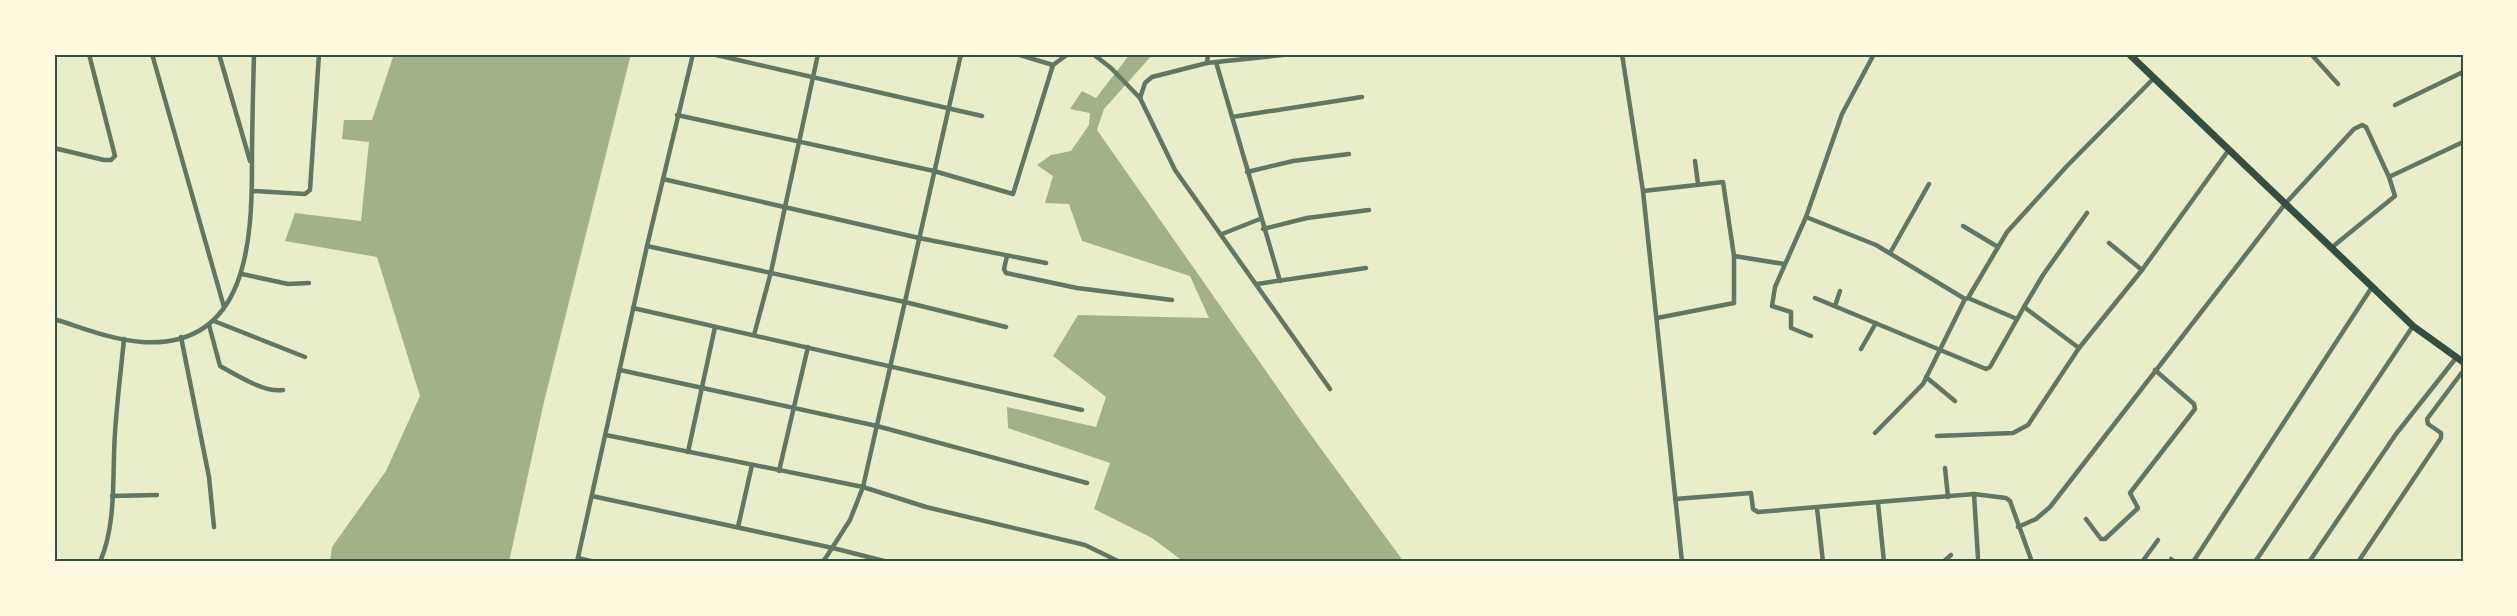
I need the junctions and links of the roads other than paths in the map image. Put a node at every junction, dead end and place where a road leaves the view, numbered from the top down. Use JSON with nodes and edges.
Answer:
{"nodes":[{"id":1,"x":89,"y":54,"type":"edge"},
{"id":2,"x":152,"y":54,"type":"edge"},
{"id":3,"x":219,"y":54,"type":"edge"},
{"id":4,"x":254,"y":54,"type":"edge"},
{"id":5,"x":319,"y":54,"type":"edge"},
{"id":6,"x":693,"y":54,"type":"edge"},
{"id":7,"x":712,"y":54,"type":"edge"},
{"id":8,"x":818,"y":54,"type":"edge"},
{"id":9,"x":961,"y":54,"type":"edge"},
{"id":10,"x":1016,"y":54,"type":"edge"},
{"id":11,"x":1068,"y":54,"type":"edge"},
{"id":12,"x":1093,"y":54,"type":"edge"},
{"id":13,"x":1208,"y":54,"type":"edge"},
{"id":14,"x":1277,"y":54,"type":"edge"},
{"id":15,"x":1292,"y":54,"type":"edge"},
{"id":16,"x":1623,"y":54,"type":"edge"},
{"id":17,"x":1874,"y":54,"type":"edge"},
{"id":18,"x":2129,"y":54,"type":"edge"},
{"id":19,"x":2311,"y":54,"type":"edge"},
{"id":20,"x":1030,"y":56,"type":"edge"},
{"id":21,"x":1216,"y":62,"type":"junction"},
{"id":22,"x":1207,"y":63,"type":"junction"},
{"id":23,"x":1053,"y":65,"type":"junction"},
{"id":24,"x":2463,"y":72,"type":"edge"},
{"id":25,"x":813,"y":77,"type":"junction"},
{"id":26,"x":2154,"y":78,"type":"junction"},
{"id":27,"x":2338,"y":84,"type":"dead end"},
{"id":28,"x":1362,"y":96,"type":"dead end"},
{"id":29,"x":1140,"y":98,"type":"junction"},
{"id":30,"x":2395,"y":105,"type":"dead end"},
{"id":31,"x":949,"y":107,"type":"junction"},
{"id":32,"x":677,"y":115,"type":"junction"},
{"id":33,"x":982,"y":116,"type":"dead end"},
{"id":34,"x":1232,"y":117,"type":"junction"},
{"id":35,"x":798,"y":142,"type":"junction"},
{"id":36,"x":2463,"y":142,"type":"edge"},
{"id":37,"x":54,"y":148,"type":"edge"},
{"id":38,"x":2228,"y":151,"type":"junction"},
{"id":39,"x":1349,"y":154,"type":"dead end"},
{"id":40,"x":1695,"y":161,"type":"dead end"},
{"id":41,"x":252,"y":165,"type":"junction"},
{"id":42,"x":934,"y":171,"type":"junction"},
{"id":43,"x":1247,"y":172,"type":"junction"},
{"id":44,"x":2389,"y":177,"type":"junction"},
{"id":45,"x":663,"y":179,"type":"junction"},
{"id":46,"x":1698,"y":184,"type":"junction"},
{"id":47,"x":1929,"y":184,"type":"dead end"},
{"id":48,"x":1643,"y":191,"type":"junction"},
{"id":49,"x":252,"y":192,"type":"junction"},
{"id":50,"x":2285,"y":204,"type":"junction"},
{"id":51,"x":784,"y":208,"type":"junction"},
{"id":52,"x":1369,"y":210,"type":"dead end"},
{"id":53,"x":2087,"y":213,"type":"dead end"},
{"id":54,"x":1807,"y":218,"type":"junction"},
{"id":55,"x":1260,"y":219,"type":"junction"},
{"id":56,"x":1963,"y":225,"type":"dead end"},
{"id":57,"x":1263,"y":229,"type":"junction"},
{"id":58,"x":1222,"y":234,"type":"junction"},
{"id":59,"x":919,"y":238,"type":"junction"},
{"id":60,"x":2109,"y":243,"type":"dead end"},
{"id":61,"x":647,"y":246,"type":"junction"},
{"id":62,"x":1998,"y":247,"type":"junction"},
{"id":63,"x":2331,"y":248,"type":"junction"},
{"id":64,"x":1890,"y":253,"type":"junction"},
{"id":65,"x":1007,"y":256,"type":"junction"},
{"id":66,"x":1734,"y":256,"type":"junction"},
{"id":67,"x":1046,"y":263,"type":"dead end"},
{"id":68,"x":1784,"y":264,"type":"junction"},
{"id":69,"x":1366,"y":268,"type":"dead end"},
{"id":70,"x":2142,"y":270,"type":"junction"},
{"id":71,"x":771,"y":272,"type":"junction"},
{"id":72,"x":242,"y":274,"type":"junction"},
{"id":73,"x":1280,"y":281,"type":"junction"},
{"id":74,"x":309,"y":283,"type":"dead end"},
{"id":75,"x":1257,"y":284,"type":"junction"},
{"id":76,"x":2372,"y":287,"type":"junction"},
{"id":77,"x":1840,"y":291,"type":"dead end"},
{"id":78,"x":1815,"y":298,"type":"dead end"},
{"id":79,"x":1967,"y":298,"type":"junction"},
{"id":80,"x":1172,"y":300,"type":"dead end"},
{"id":81,"x":905,"y":302,"type":"junction"},
{"id":82,"x":1835,"y":306,"type":"junction"},
{"id":83,"x":224,"y":307,"type":"junction"},
{"id":84,"x":2024,"y":307,"type":"junction"},
{"id":85,"x":633,"y":308,"type":"junction"},
{"id":86,"x":1657,"y":318,"type":"junction"},
{"id":87,"x":54,"y":319,"type":"edge"},
{"id":88,"x":2018,"y":319,"type":"junction"},
{"id":89,"x":212,"y":323,"type":"junction"},
{"id":90,"x":1876,"y":323,"type":"junction"},
{"id":91,"x":2413,"y":326,"type":"junction"},
{"id":92,"x":715,"y":327,"type":"junction"},
{"id":93,"x":1006,"y":327,"type":"dead end"},
{"id":94,"x":754,"y":335,"type":"junction"},
{"id":95,"x":1811,"y":336,"type":"dead end"},
{"id":96,"x":181,"y":338,"type":"junction"},
{"id":97,"x":124,"y":339,"type":"junction"},
{"id":98,"x":808,"y":347,"type":"junction"},
{"id":99,"x":2079,"y":348,"type":"junction"},
{"id":100,"x":1861,"y":349,"type":"dead end"},
{"id":101,"x":1938,"y":350,"type":"junction"},
{"id":102,"x":305,"y":357,"type":"dead end"},
{"id":103,"x":2459,"y":360,"type":"edge"},
{"id":104,"x":890,"y":365,"type":"junction"},
{"id":105,"x":620,"y":370,"type":"junction"},
{"id":106,"x":2155,"y":370,"type":"junction"},
{"id":107,"x":2463,"y":371,"type":"edge"},
{"id":108,"x":1926,"y":377,"type":"junction"},
{"id":109,"x":702,"y":388,"type":"junction"},
{"id":110,"x":1330,"y":389,"type":"dead end"},
{"id":111,"x":283,"y":390,"type":"dead end"},
{"id":112,"x":1955,"y":401,"type":"dead end"},
{"id":113,"x":794,"y":408,"type":"junction"},
{"id":114,"x":1082,"y":410,"type":"dead end"},
{"id":115,"x":877,"y":426,"type":"junction"},
{"id":116,"x":1875,"y":433,"type":"dead end"},
{"id":117,"x":606,"y":435,"type":"junction"},
{"id":118,"x":1937,"y":436,"type":"dead end"},
{"id":119,"x":688,"y":452,"type":"junction"},
{"id":120,"x":752,"y":465,"type":"junction"},
{"id":121,"x":1945,"y":468,"type":"dead end"},
{"id":122,"x":779,"y":471,"type":"junction"},
{"id":123,"x":1087,"y":483,"type":"dead end"},
{"id":124,"x":862,"y":487,"type":"junction"},
{"id":125,"x":1974,"y":494,"type":"junction"},
{"id":126,"x":157,"y":495,"type":"dead end"},
{"id":127,"x":112,"y":496,"type":"junction"},
{"id":128,"x":592,"y":496,"type":"junction"},
{"id":129,"x":1948,"y":497,"type":"junction"},
{"id":130,"x":1676,"y":500,"type":"junction"},
{"id":131,"x":1878,"y":503,"type":"junction"},
{"id":132,"x":1817,"y":508,"type":"junction"},
{"id":133,"x":2086,"y":519,"type":"dead end"},
{"id":134,"x":214,"y":527,"type":"dead end"},
{"id":135,"x":738,"y":527,"type":"junction"},
{"id":136,"x":2018,"y":527,"type":"junction"},
{"id":137,"x":2158,"y":540,"type":"dead end"},
{"id":138,"x":833,"y":548,"type":"junction"},
{"id":139,"x":1951,"y":555,"type":"dead end"},
{"id":140,"x":1978,"y":558,"type":"dead end"},
{"id":141,"x":577,"y":560,"type":"edge"},
{"id":142,"x":100,"y":562,"type":"edge"},
{"id":143,"x":595,"y":562,"type":"edge"},
{"id":144,"x":823,"y":562,"type":"edge"},
{"id":145,"x":888,"y":562,"type":"edge"},
{"id":146,"x":1120,"y":562,"type":"edge"},
{"id":147,"x":1682,"y":562,"type":"edge"},
{"id":148,"x":1823,"y":562,"type":"edge"},
{"id":149,"x":1884,"y":562,"type":"edge"},
{"id":150,"x":1943,"y":562,"type":"edge"},
{"id":151,"x":2032,"y":562,"type":"edge"},
{"id":152,"x":2142,"y":562,"type":"edge"},
{"id":153,"x":2193,"y":562,"type":"edge"},
{"id":154,"x":2255,"y":562,"type":"edge"},
{"id":155,"x":2309,"y":562,"type":"edge"},
{"id":156,"x":2358,"y":562,"type":"edge"}],
"edges":[{"from":1,"to":37,"type":"street"},
{"from":2,"to":83,"type":"street"},
{"from":3,"to":41,"type":"street"},
{"from":4,"to":41,"type":"street"},
{"from":5,"to":49,"type":"street"},
{"from":6,"to":32,"type":"street"},
{"from":7,"to":25,"type":"street"},
{"from":8,"to":25,"type":"street"},
{"from":9,"to":31,"type":"street"},
{"from":10,"to":20,"type":"street"},
{"from":11,"to":23,"type":"street"},
{"from":12,"to":29,"type":"street"},
{"from":13,"to":22,"type":"street"},
{"from":14,"to":15,"type":"street"},
{"from":14,"to":21,"type":"street"},
{"from":16,"to":48,"type":"street"},
{"from":17,"to":54,"type":"street"},
{"from":18,"to":26,"type":"highway"},
{"from":19,"to":27,"type":"street"},
{"from":20,"to":23,"type":"street"},
{"from":21,"to":22,"type":"street"},
{"from":21,"to":34,"type":"street"},
{"from":22,"to":29,"type":"street"},
{"from":23,"to":42,"type":"street"},
{"from":24,"to":30,"type":"street"},
{"from":25,"to":31,"type":"street"},
{"from":25,"to":35,"type":"street"},
{"from":26,"to":38,"type":"highway"},
{"from":26,"to":62,"type":"street"},
{"from":28,"to":34,"type":"street"},
{"from":29,"to":58,"type":"street"},
{"from":31,"to":33,"type":"street"},
{"from":31,"to":42,"type":"street"},
{"from":32,"to":35,"type":"street"},
{"from":32,"to":45,"type":"street"},
{"from":34,"to":43,"type":"street"},
{"from":35,"to":42,"type":"street"},
{"from":35,"to":51,"type":"street"},
{"from":36,"to":44,"type":"street"},
{"from":38,"to":50,"type":"highway"},
{"from":38,"to":70,"type":"street"},
{"from":39,"to":43,"type":"street"},
{"from":40,"to":46,"type":"street"},
{"from":41,"to":49,"type":"street"},
{"from":42,"to":59,"type":"street"},
{"from":43,"to":55,"type":"street"},
{"from":44,"to":50,"type":"street"},
{"from":44,"to":63,"type":"street"},
{"from":45,"to":51,"type":"street"},
{"from":45,"to":61,"type":"street"},
{"from":46,"to":48,"type":"street"},
{"from":46,"to":66,"type":"street"},
{"from":47,"to":64,"type":"street"},
{"from":48,"to":86,"type":"street"},
{"from":49,"to":72,"type":"street"},
{"from":50,"to":63,"type":"highway"},
{"from":50,"to":106,"type":"street"},
{"from":51,"to":59,"type":"street"},
{"from":51,"to":71,"type":"street"},
{"from":52,"to":57,"type":"street"},
{"from":53,"to":84,"type":"street"},
{"from":54,"to":64,"type":"street"},
{"from":54,"to":68,"type":"street"},
{"from":55,"to":57,"type":"street"},
{"from":55,"to":58,"type":"street"},
{"from":56,"to":62,"type":"street"},
{"from":57,"to":73,"type":"street"},
{"from":58,"to":75,"type":"street"},
{"from":59,"to":65,"type":"street"},
{"from":59,"to":81,"type":"street"},
{"from":60,"to":70,"type":"street"},
{"from":61,"to":71,"type":"street"},
{"from":61,"to":85,"type":"street"},
{"from":62,"to":79,"type":"street"},
{"from":63,"to":76,"type":"highway"},
{"from":64,"to":79,"type":"street"},
{"from":65,"to":67,"type":"street"},
{"from":65,"to":80,"type":"street"},
{"from":66,"to":68,"type":"street"},
{"from":66,"to":86,"type":"street"},
{"from":68,"to":95,"type":"street"},
{"from":69,"to":73,"type":"street"},
{"from":70,"to":99,"type":"street"},
{"from":71,"to":81,"type":"street"},
{"from":71,"to":94,"type":"street"},
{"from":72,"to":74,"type":"street"},
{"from":72,"to":83,"type":"street"},
{"from":73,"to":75,"type":"street"},
{"from":75,"to":110,"type":"street"},
{"from":76,"to":91,"type":"highway"},
{"from":76,"to":153,"type":"street"},
{"from":77,"to":82,"type":"street"},
{"from":78,"to":82,"type":"street"},
{"from":79,"to":88,"type":"street"},
{"from":79,"to":101,"type":"street"},
{"from":81,"to":93,"type":"street"},
{"from":81,"to":104,"type":"street"},
{"from":82,"to":90,"type":"street"},
{"from":83,"to":89,"type":"street"},
{"from":84,"to":88,"type":"street"},
{"from":84,"to":99,"type":"street"},
{"from":85,"to":92,"type":"street"},
{"from":85,"to":105,"type":"street"},
{"from":86,"to":130,"type":"street"},
{"from":87,"to":97,"type":"street"},
{"from":88,"to":101,"type":"street"},
{"from":89,"to":96,"type":"street"},
{"from":89,"to":102,"type":"street"},
{"from":89,"to":111,"type":"street"},
{"from":90,"to":100,"type":"street"},
{"from":90,"to":101,"type":"street"},
{"from":91,"to":103,"type":"highway"},
{"from":91,"to":154,"type":"street"},
{"from":92,"to":94,"type":"street"},
{"from":92,"to":109,"type":"street"},
{"from":94,"to":98,"type":"street"},
{"from":96,"to":97,"type":"street"},
{"from":96,"to":134,"type":"street"},
{"from":97,"to":127,"type":"street"},
{"from":98,"to":104,"type":"street"},
{"from":98,"to":113,"type":"street"},
{"from":99,"to":118,"type":"street"},
{"from":101,"to":108,"type":"street"},
{"from":103,"to":155,"type":"street"},
{"from":104,"to":114,"type":"street"},
{"from":104,"to":115,"type":"street"},
{"from":105,"to":109,"type":"street"},
{"from":105,"to":117,"type":"street"},
{"from":106,"to":133,"type":"street"},
{"from":106,"to":136,"type":"street"},
{"from":107,"to":156,"type":"street"},
{"from":108,"to":112,"type":"street"},
{"from":108,"to":116,"type":"street"},
{"from":109,"to":113,"type":"street"},
{"from":109,"to":119,"type":"street"},
{"from":113,"to":115,"type":"street"},
{"from":113,"to":122,"type":"street"},
{"from":115,"to":123,"type":"street"},
{"from":115,"to":124,"type":"street"},
{"from":117,"to":119,"type":"street"},
{"from":117,"to":128,"type":"street"},
{"from":119,"to":120,"type":"street"},
{"from":120,"to":122,"type":"street"},
{"from":120,"to":135,"type":"street"},
{"from":121,"to":129,"type":"street"},
{"from":122,"to":124,"type":"street"},
{"from":124,"to":138,"type":"street"},
{"from":124,"to":146,"type":"street"},
{"from":125,"to":129,"type":"street"},
{"from":125,"to":136,"type":"street"},
{"from":125,"to":140,"type":"street"},
{"from":126,"to":127,"type":"street"},
{"from":127,"to":142,"type":"street"},
{"from":128,"to":135,"type":"street"},
{"from":128,"to":141,"type":"street"},
{"from":129,"to":131,"type":"street"},
{"from":130,"to":132,"type":"street"},
{"from":130,"to":147,"type":"street"},
{"from":131,"to":132,"type":"street"},
{"from":131,"to":149,"type":"street"},
{"from":132,"to":148,"type":"street"},
{"from":135,"to":138,"type":"street"},
{"from":136,"to":151,"type":"street"},
{"from":137,"to":152,"type":"street"},
{"from":138,"to":144,"type":"street"},
{"from":138,"to":145,"type":"street"},
{"from":139,"to":150,"type":"street"},
{"from":141,"to":143,"type":"street"}]}
